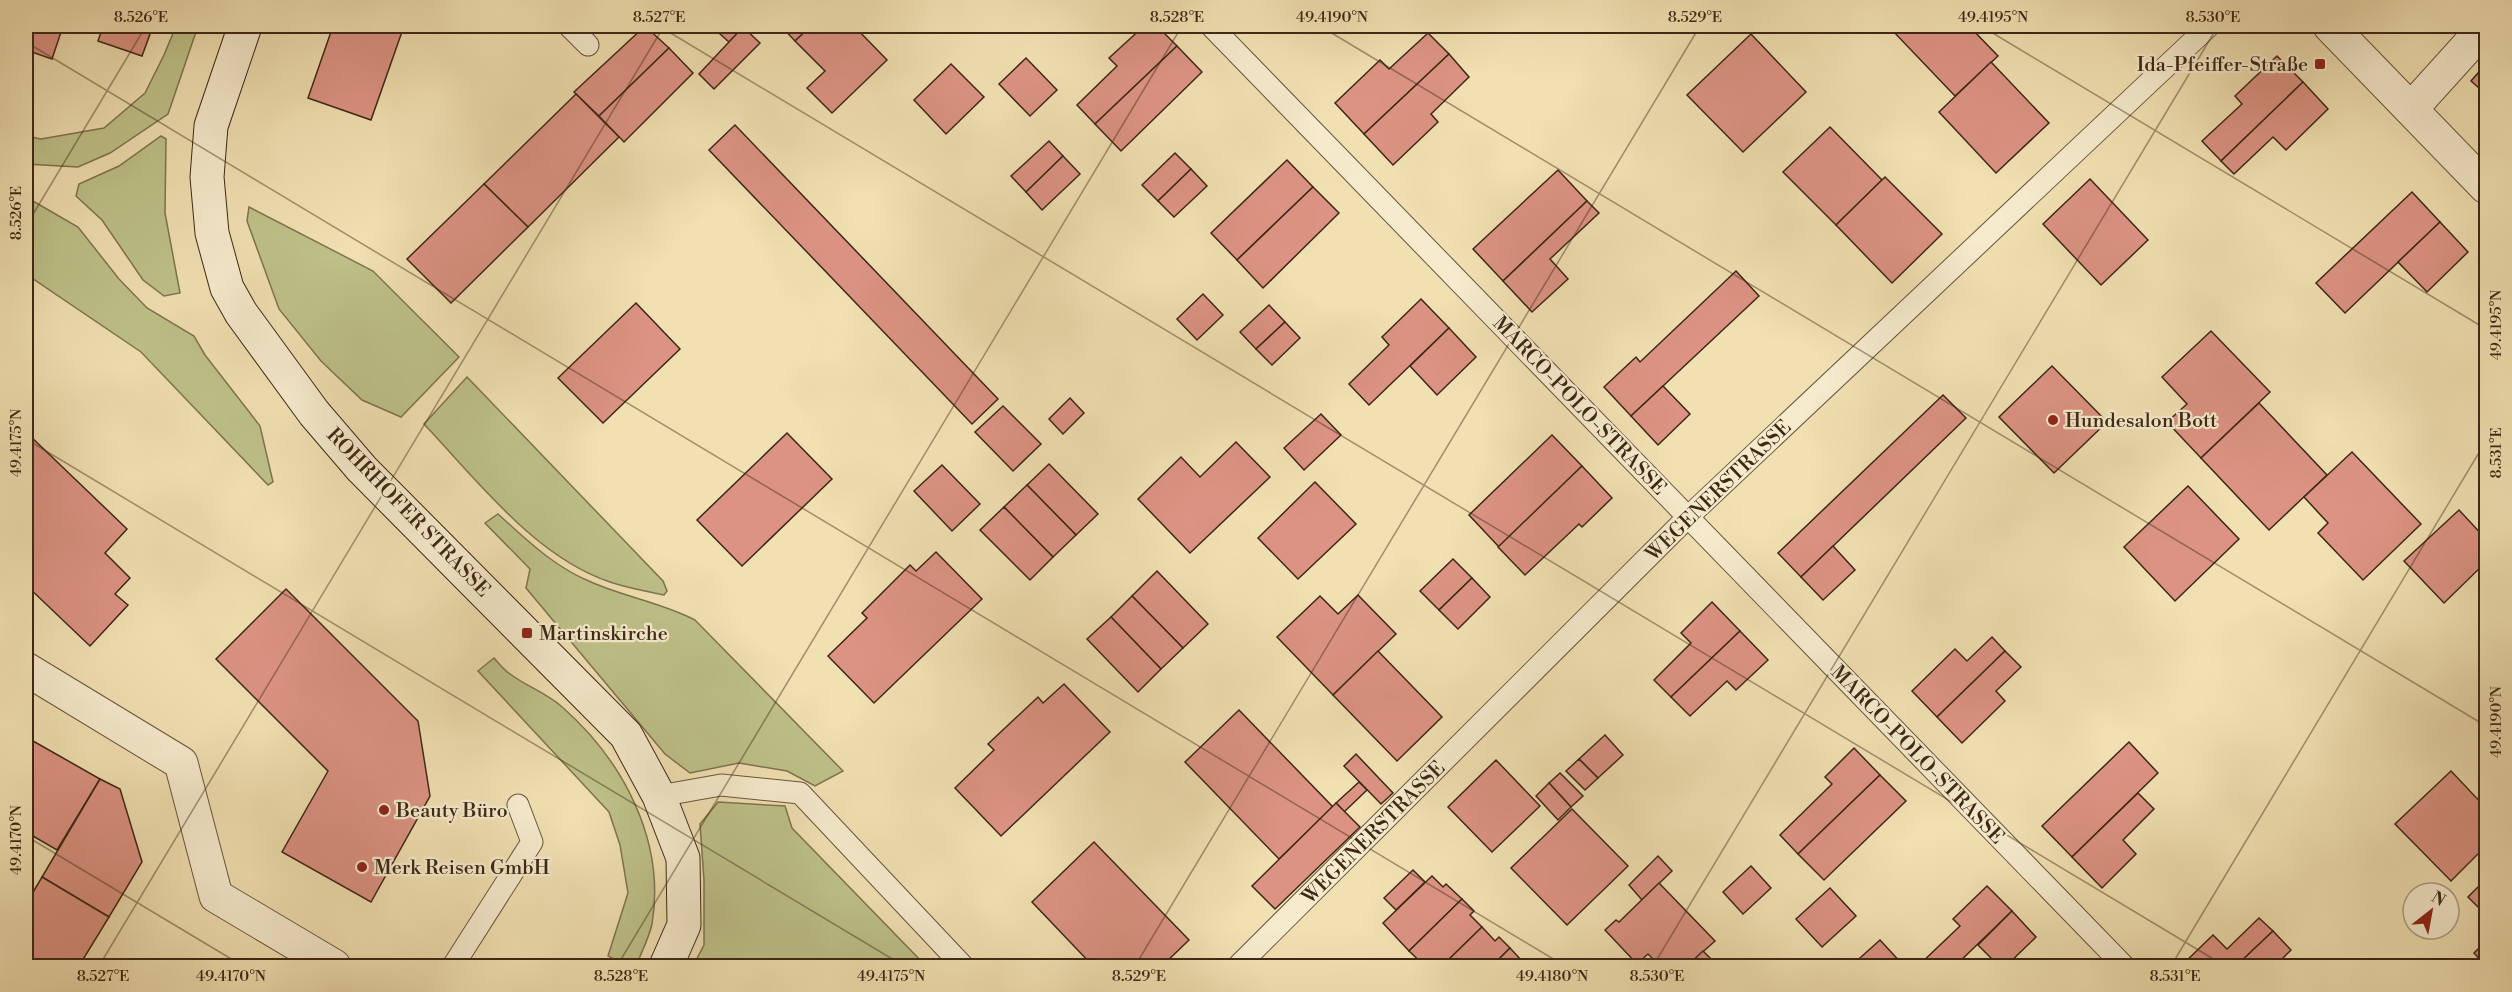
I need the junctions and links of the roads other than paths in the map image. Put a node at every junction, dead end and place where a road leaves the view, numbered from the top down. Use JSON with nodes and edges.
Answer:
{"nodes":[{"id":1,"x":245,"y":26,"type":"edge"},
{"id":2,"x":569,"y":26,"type":"edge"},
{"id":3,"x":1211,"y":26,"type":"edge"},
{"id":4,"x":2209,"y":26,"type":"edge"},
{"id":5,"x":2330,"y":26,"type":"edge"},
{"id":6,"x":2486,"y":26,"type":"edge"},
{"id":7,"x":588,"y":45,"type":"dead end"},
{"id":8,"x":2411,"y":109,"type":"junction"},
{"id":9,"x":2487,"y":187,"type":"edge"},
{"id":10,"x":1689,"y":516,"type":"junction"},
{"id":11,"x":26,"y":669,"type":"edge"},
{"id":12,"x":660,"y":796,"type":"junction"},
{"id":13,"x":518,"y":805,"type":"dead end"},
{"id":14,"x":334,"y":966,"type":"edge"},
{"id":15,"x":453,"y":966,"type":"edge"},
{"id":16,"x":666,"y":966,"type":"edge"},
{"id":17,"x":963,"y":966,"type":"edge"},
{"id":18,"x":1238,"y":966,"type":"edge"},
{"id":19,"x":2124,"y":966,"type":"edge"}],
"edges":[{"from":1,"to":12,"type":"main road","name":"ROHRHOFER STRASSE"},
{"from":2,"to":7,"type":"lane"},
{"from":3,"to":10,"type":"lane","name":"MARCO-POLO-STRASSE"},
{"from":4,"to":10,"type":"lane","name":"WEGENERSTRASSE"},
{"from":5,"to":8,"type":"main road"},
{"from":6,"to":8,"type":"main road"},
{"from":8,"to":9,"type":"main road"},
{"from":10,"to":18,"type":"lane","name":"WEGENERSTRASSE"},
{"from":10,"to":19,"type":"lane","name":"MARCO-POLO-STRASSE"},
{"from":11,"to":14,"type":"main road"},
{"from":12,"to":16,"type":"main road","name":"ROHRHOFER STRASSE"},
{"from":12,"to":17,"type":"lane"},
{"from":13,"to":15,"type":"lane"}]}
